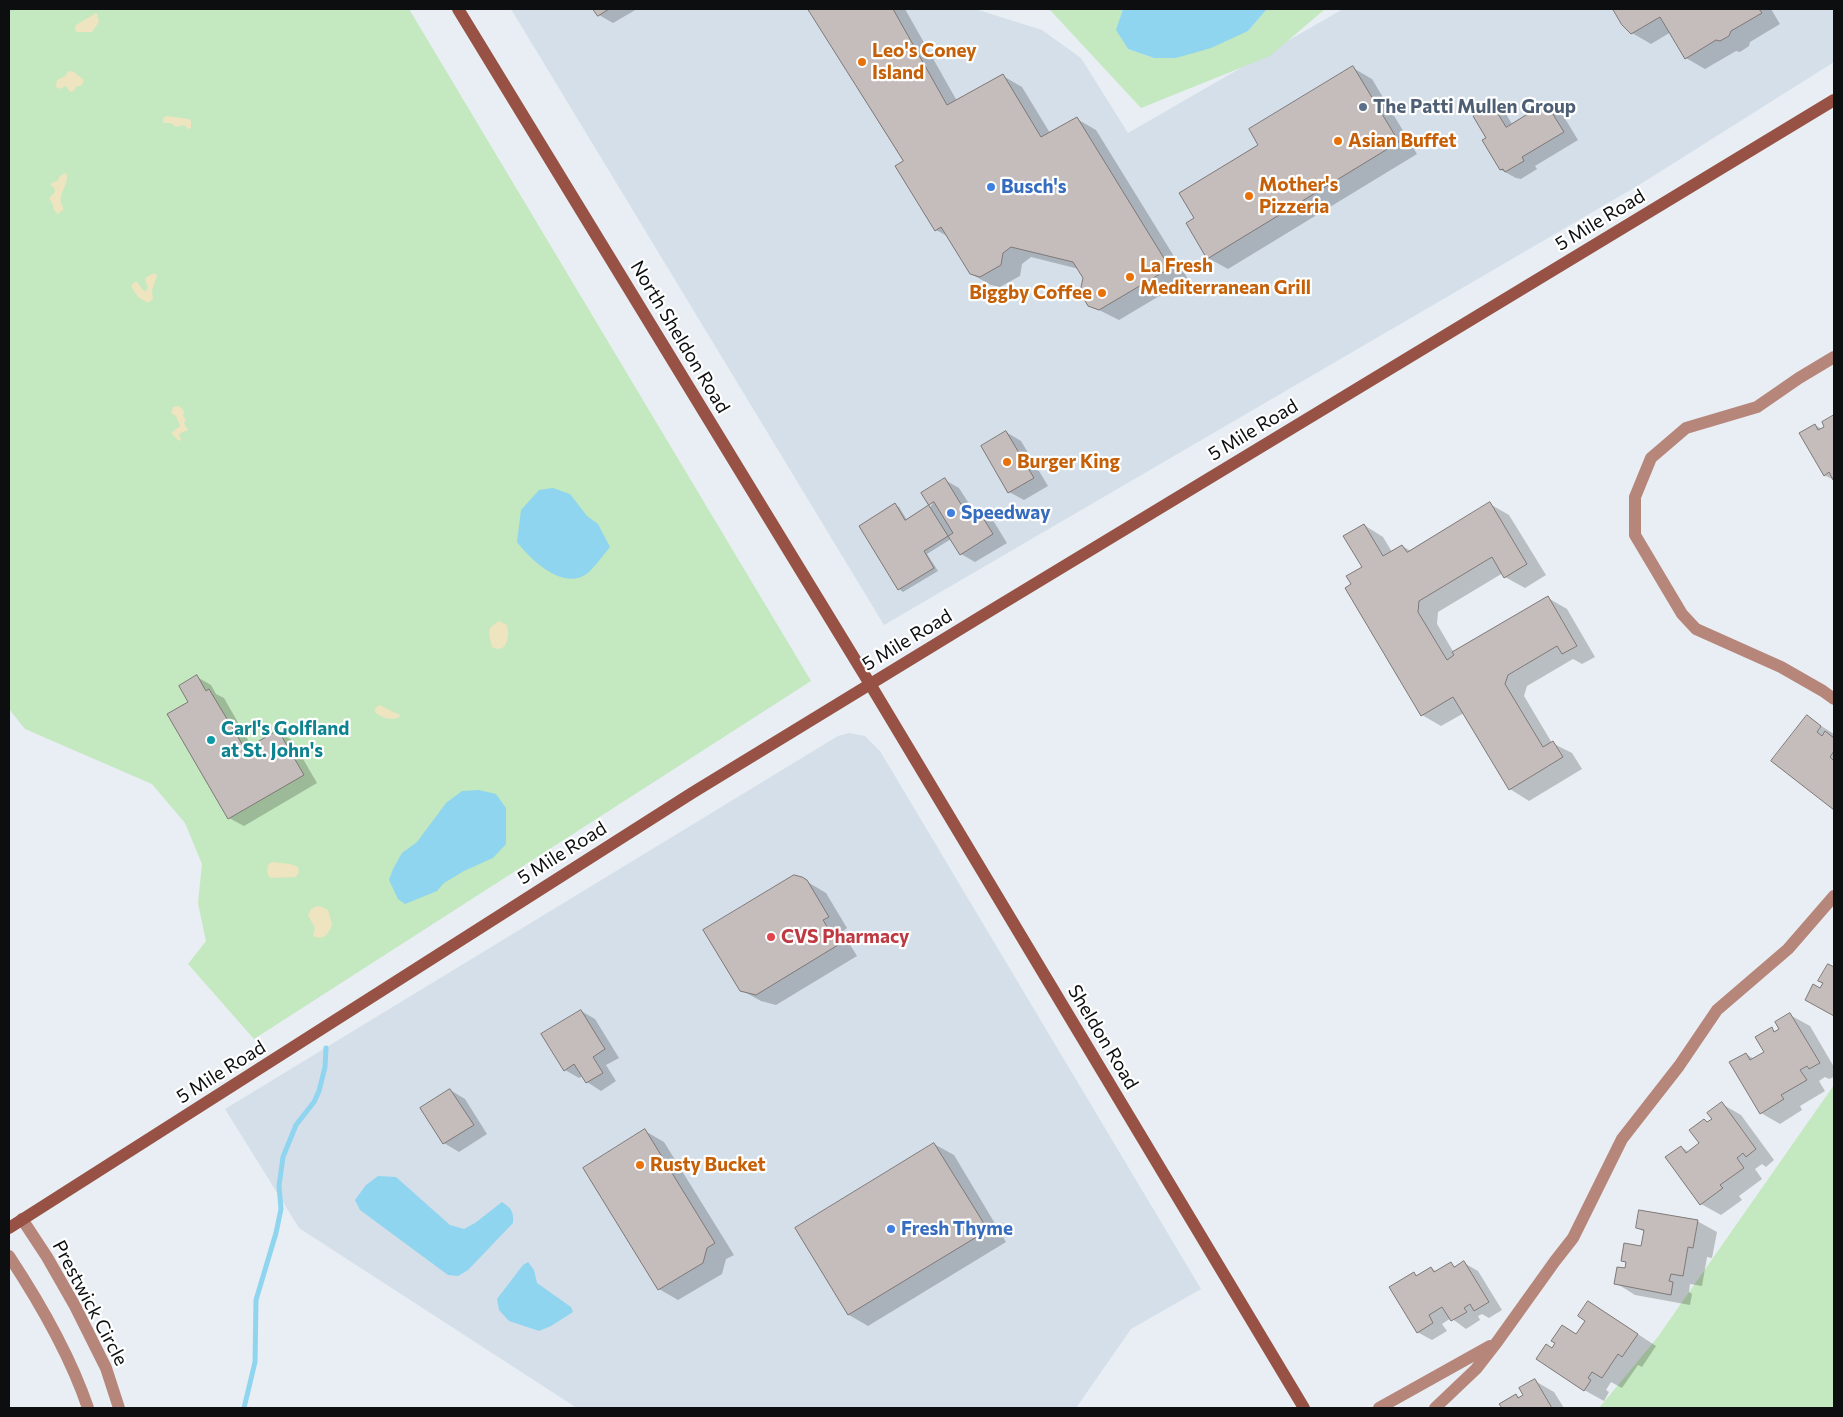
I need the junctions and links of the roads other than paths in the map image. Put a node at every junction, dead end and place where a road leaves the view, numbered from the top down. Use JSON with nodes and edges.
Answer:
{"nodes":[{"id":1,"x":458,"y":9,"type":"edge"},
{"id":2,"x":1834,"y":100,"type":"edge"},
{"id":3,"x":1834,"y":357,"type":"edge"},
{"id":4,"x":870,"y":684,"type":"junction"},
{"id":5,"x":1834,"y":699,"type":"edge"},
{"id":6,"x":1834,"y":896,"type":"edge"},
{"id":7,"x":22,"y":1219,"type":"junction"},
{"id":8,"x":9,"y":1228,"type":"edge"},
{"id":9,"x":9,"y":1256,"type":"edge"},
{"id":10,"x":1496,"y":1342,"type":"junction"},
{"id":11,"x":88,"y":1408,"type":"edge"},
{"id":12,"x":119,"y":1408,"type":"edge"},
{"id":13,"x":1304,"y":1408,"type":"edge"},
{"id":14,"x":1379,"y":1408,"type":"edge"},
{"id":15,"x":1435,"y":1408,"type":"edge"}],
"edges":[{"from":1,"to":4,"type":"street","name":"North Sheldon Road"},
{"from":2,"to":4,"type":"street","name":"5 Mile Road"},
{"from":3,"to":5,"type":"street"},
{"from":4,"to":7,"type":"street","name":"5 Mile Road"},
{"from":4,"to":13,"type":"street","name":"Sheldon Road"},
{"from":6,"to":10,"type":"street"},
{"from":7,"to":8,"type":"street","name":"5 Mile Road"},
{"from":7,"to":12,"type":"street","name":"Prestwick Circle"},
{"from":9,"to":11,"type":"street"},
{"from":10,"to":14,"type":"street"},
{"from":10,"to":15,"type":"street"}]}
